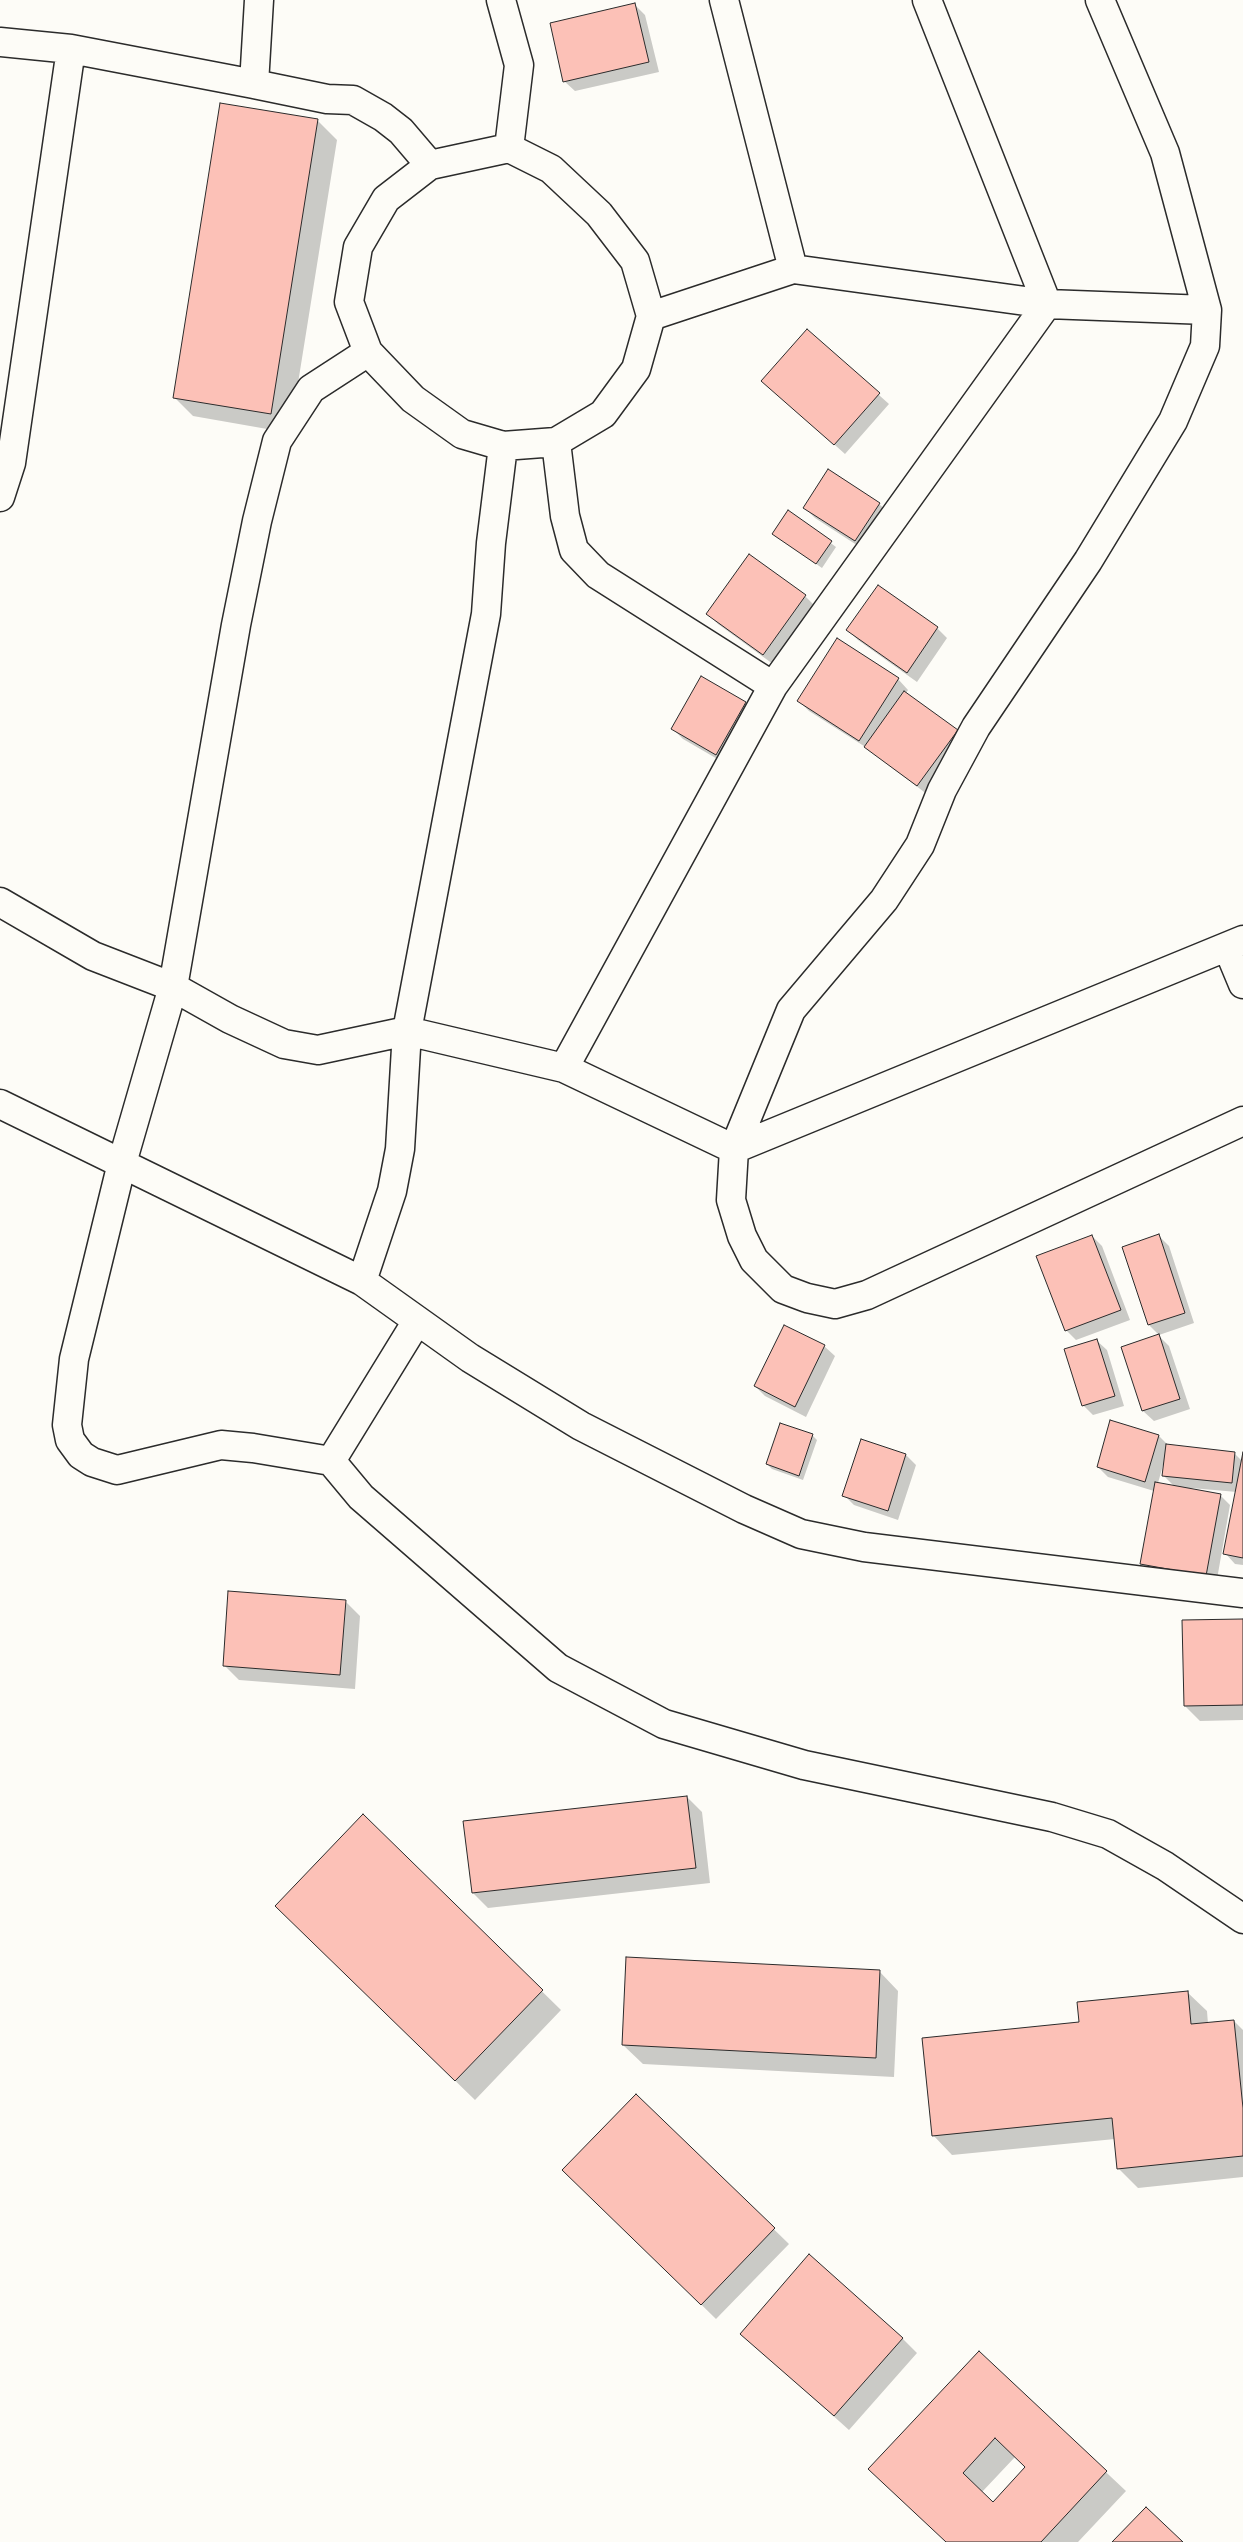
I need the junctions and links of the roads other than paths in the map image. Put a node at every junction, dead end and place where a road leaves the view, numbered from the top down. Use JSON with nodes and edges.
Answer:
{"nodes":[{"id":1,"x":259,"y":0,"type":"edge"},
{"id":2,"x":501,"y":0,"type":"edge"},
{"id":3,"x":724,"y":0,"type":"edge"},
{"id":4,"x":927,"y":0,"type":"edge"},
{"id":5,"x":1100,"y":0,"type":"edge"},
{"id":6,"x":0,"y":42,"type":"edge"},
{"id":7,"x":71,"y":49,"type":"junction"},
{"id":8,"x":254,"y":84,"type":"junction"},
{"id":9,"x":509,"y":148,"type":"junction"},
{"id":10,"x":430,"y":165,"type":"junction"},
{"id":11,"x":793,"y":269,"type":"junction"},
{"id":12,"x":1047,"y":304,"type":"junction"},
{"id":13,"x":1207,"y":310,"type":"junction"},
{"id":14,"x":651,"y":316,"type":"junction"},
{"id":15,"x":368,"y":352,"type":"junction"},
{"id":16,"x":556,"y":442,"type":"junction"},
{"id":17,"x":504,"y":446,"type":"junction"},
{"id":18,"x":0,"y":497,"type":"edge"},
{"id":19,"x":773,"y":686,"type":"junction"},
{"id":20,"x":0,"y":902,"type":"edge"},
{"id":21,"x":1236,"y":944,"type":"edge"},
{"id":22,"x":1243,"y":984,"type":"edge"},
{"id":23,"x":173,"y":987,"type":"junction"},
{"id":24,"x":407,"y":1031,"type":"junction"},
{"id":25,"x":564,"y":1068,"type":"junction"},
{"id":26,"x":0,"y":1104,"type":"edge"},
{"id":27,"x":1243,"y":1120,"type":"edge"},
{"id":28,"x":734,"y":1149,"type":"junction"},
{"id":29,"x":122,"y":1163,"type":"junction"},
{"id":30,"x":362,"y":1281,"type":"junction"},
{"id":31,"x":418,"y":1321,"type":"junction"},
{"id":32,"x":331,"y":1461,"type":"junction"},
{"id":33,"x":1243,"y":1593,"type":"edge"},
{"id":34,"x":1243,"y":1919,"type":"edge"}],
"edges":[{"from":1,"to":8,"type":"street"},
{"from":2,"to":9,"type":"street"},
{"from":3,"to":11,"type":"street"},
{"from":4,"to":12,"type":"street"},
{"from":5,"to":13,"type":"street"},
{"from":6,"to":7,"type":"street"},
{"from":7,"to":8,"type":"street"},
{"from":7,"to":18,"type":"street"},
{"from":8,"to":10,"type":"street"},
{"from":9,"to":10,"type":"street"},
{"from":9,"to":14,"type":"street"},
{"from":10,"to":15,"type":"street"},
{"from":11,"to":12,"type":"street"},
{"from":11,"to":14,"type":"street"},
{"from":12,"to":13,"type":"street"},
{"from":12,"to":19,"type":"street"},
{"from":13,"to":28,"type":"street"},
{"from":14,"to":16,"type":"street"},
{"from":15,"to":17,"type":"street"},
{"from":15,"to":23,"type":"street"},
{"from":16,"to":17,"type":"street"},
{"from":16,"to":19,"type":"street"},
{"from":17,"to":24,"type":"street"},
{"from":19,"to":25,"type":"street"},
{"from":20,"to":23,"type":"street"},
{"from":21,"to":22,"type":"street"},
{"from":21,"to":28,"type":"street"},
{"from":23,"to":24,"type":"street"},
{"from":23,"to":29,"type":"street"},
{"from":24,"to":25,"type":"street"},
{"from":24,"to":30,"type":"street"},
{"from":25,"to":28,"type":"street"},
{"from":26,"to":29,"type":"street"},
{"from":27,"to":28,"type":"street"},
{"from":29,"to":30,"type":"street"},
{"from":29,"to":32,"type":"street"},
{"from":30,"to":31,"type":"street"},
{"from":31,"to":32,"type":"street"},
{"from":31,"to":33,"type":"street"},
{"from":32,"to":34,"type":"street"}]}
